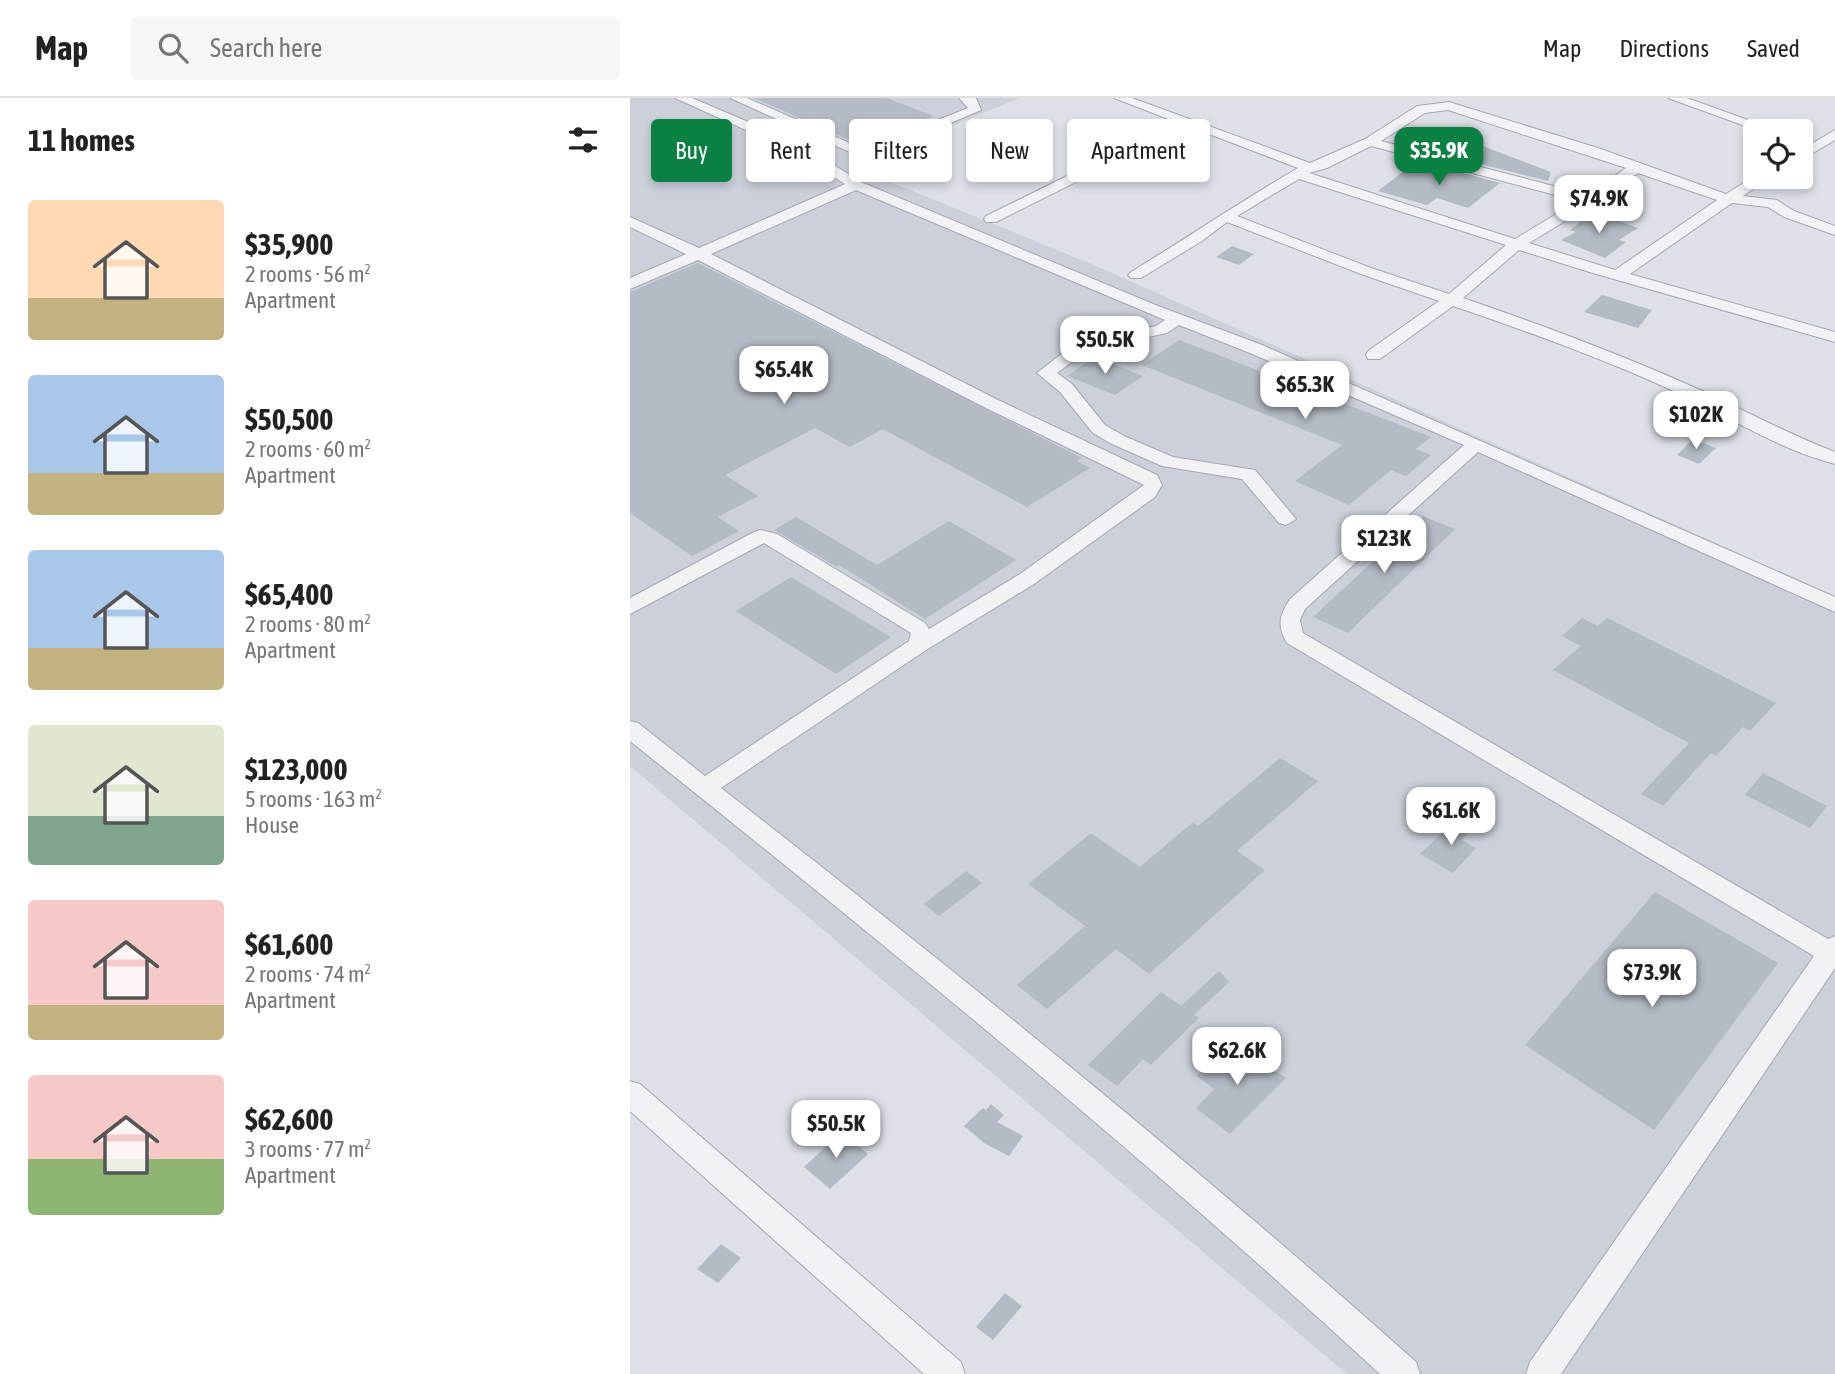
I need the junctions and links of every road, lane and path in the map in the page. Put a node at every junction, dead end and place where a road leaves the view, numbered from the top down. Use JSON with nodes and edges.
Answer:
{"nodes":[{"id":1,"x":681,"y":98,"type":"edge"},
{"id":2,"x":736,"y":98,"type":"edge"},
{"id":3,"x":965,"y":98,"type":"edge"},
{"id":4,"x":1120,"y":98,"type":"edge"},
{"id":5,"x":1173,"y":98,"type":"edge"},
{"id":6,"x":1453,"y":98,"type":"edge"},
{"id":7,"x":1674,"y":98,"type":"edge"},
{"id":8,"x":1439,"y":106,"type":"junction"},
{"id":9,"x":1159,"y":111,"type":"junction"},
{"id":10,"x":1179,"y":119,"type":"edge"},
{"id":11,"x":1743,"y":121,"type":"edge"},
{"id":12,"x":1210,"y":130,"type":"edge"},
{"id":13,"x":1835,"y":134,"type":"edge"},
{"id":14,"x":1370,"y":142,"type":"junction"},
{"id":15,"x":1813,"y":146,"type":"edge"},
{"id":16,"x":1816,"y":147,"type":"junction"},
{"id":17,"x":1813,"y":149,"type":"edge"},
{"id":18,"x":1835,"y":152,"type":"edge"},
{"id":19,"x":1637,"y":167,"type":"junction"},
{"id":20,"x":1303,"y":170,"type":"junction"},
{"id":21,"x":1067,"y":181,"type":"edge"},
{"id":22,"x":856,"y":185,"type":"junction"},
{"id":23,"x":1743,"y":189,"type":"edge"},
{"id":24,"x":1768,"y":189,"type":"edge"},
{"id":25,"x":1726,"y":198,"type":"junction"},
{"id":26,"x":1590,"y":200,"type":"junction"},
{"id":27,"x":1772,"y":203,"type":"junction"},
{"id":28,"x":1227,"y":217,"type":"junction"},
{"id":29,"x":991,"y":219,"type":"dead end"},
{"id":30,"x":630,"y":221,"type":"edge"},
{"id":31,"x":1835,"y":230,"type":"edge"},
{"id":32,"x":1518,"y":243,"type":"junction"},
{"id":33,"x":698,"y":253,"type":"junction"},
{"id":34,"x":1136,"y":275,"type":"dead end"},
{"id":35,"x":1618,"y":275,"type":"junction"},
{"id":36,"x":630,"y":284,"type":"edge"},
{"id":37,"x":1451,"y":300,"type":"junction"},
{"id":38,"x":1177,"y":319,"type":"junction"},
{"id":39,"x":1835,"y":337,"type":"edge"},
{"id":40,"x":1374,"y":355,"type":"dead end"},
{"id":41,"x":1476,"y":444,"type":"junction"},
{"id":42,"x":1835,"y":458,"type":"edge"},
{"id":43,"x":1286,"y":519,"type":"dead end"},
{"id":44,"x":1835,"y":605,"type":"edge"},
{"id":45,"x":630,"y":607,"type":"edge"},
{"id":46,"x":918,"y":645,"type":"junction"},
{"id":47,"x":630,"y":729,"type":"edge"},
{"id":48,"x":704,"y":788,"type":"junction"},
{"id":49,"x":1833,"y":950,"type":"edge"},
{"id":50,"x":630,"y":1093,"type":"edge"},
{"id":51,"x":949,"y":1374,"type":"edge"},
{"id":52,"x":1404,"y":1374,"type":"edge"},
{"id":53,"x":1542,"y":1374,"type":"edge"}],
"edges":[{"from":1,"to":22,"type":"street"},
{"from":2,"to":3,"type":"street"},
{"from":4,"to":9,"type":"street"},
{"from":5,"to":9,"type":"street"},
{"from":6,"to":8,"type":"street"},
{"from":7,"to":11,"type":"street"},
{"from":8,"to":14,"type":"street"},
{"from":8,"to":19,"type":"street"},
{"from":9,"to":10,"type":"street"},
{"from":12,"to":20,"type":"street"},
{"from":13,"to":16,"type":"street"},
{"from":14,"to":20,"type":"street"},
{"from":14,"to":26,"type":"street"},
{"from":15,"to":16,"type":"street"},
{"from":16,"to":17,"type":"street"},
{"from":16,"to":18,"type":"street"},
{"from":19,"to":25,"type":"street"},
{"from":19,"to":26,"type":"street"},
{"from":20,"to":28,"type":"street"},
{"from":20,"to":32,"type":"street"},
{"from":21,"to":29,"type":"street"},
{"from":22,"to":33,"type":"street"},
{"from":22,"to":38,"type":"street"},
{"from":23,"to":25,"type":"street"},
{"from":24,"to":27,"type":"street"},
{"from":25,"to":27,"type":"street"},
{"from":25,"to":35,"type":"street"},
{"from":26,"to":32,"type":"street"},
{"from":27,"to":31,"type":"street"},
{"from":28,"to":34,"type":"street"},
{"from":28,"to":37,"type":"street"},
{"from":30,"to":33,"type":"street"},
{"from":32,"to":35,"type":"street"},
{"from":32,"to":37,"type":"street"},
{"from":33,"to":36,"type":"street"},
{"from":33,"to":46,"type":"street"},
{"from":35,"to":39,"type":"street"},
{"from":37,"to":40,"type":"street"},
{"from":37,"to":42,"type":"street"},
{"from":38,"to":41,"type":"street"},
{"from":38,"to":43,"type":"street"},
{"from":41,"to":44,"type":"street"},
{"from":41,"to":49,"type":"street"},
{"from":45,"to":46,"type":"street"},
{"from":46,"to":48,"type":"street"},
{"from":47,"to":48,"type":"street"},
{"from":48,"to":52,"type":"street"},
{"from":49,"to":53,"type":"street"},
{"from":50,"to":51,"type":"street"}]}
